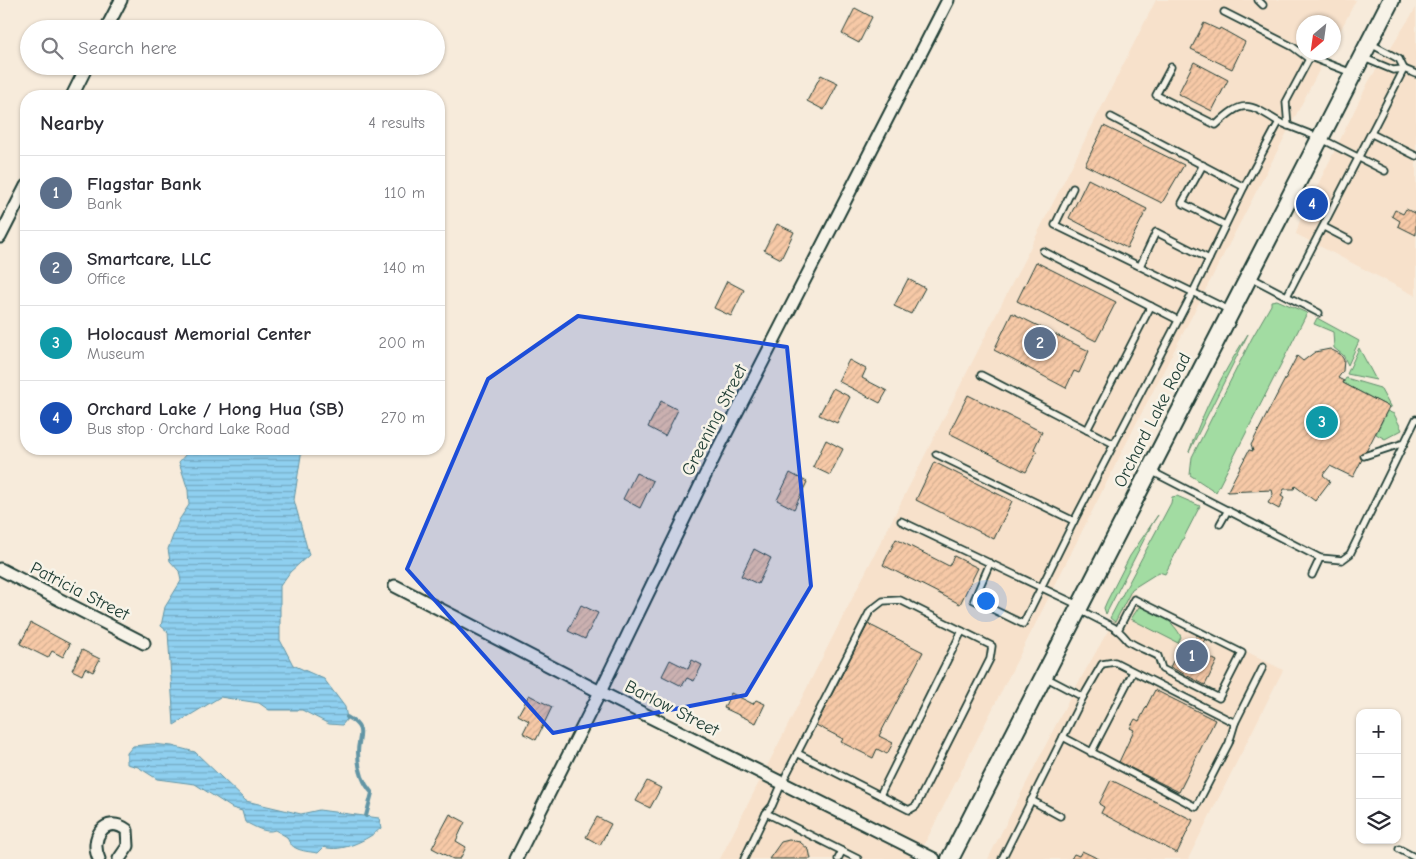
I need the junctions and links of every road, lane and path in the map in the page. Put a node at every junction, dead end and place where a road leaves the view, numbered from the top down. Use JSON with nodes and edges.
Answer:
{"nodes":[{"id":1,"x":121,"y":0,"type":"edge"},
{"id":2,"x":948,"y":0,"type":"edge"},
{"id":3,"x":1258,"y":0,"type":"edge"},
{"id":4,"x":1391,"y":0,"type":"edge"},
{"id":5,"x":1263,"y":5,"type":"dead end"},
{"id":6,"x":1224,"y":12,"type":"dead end"},
{"id":7,"x":111,"y":20,"type":"edge"},
{"id":8,"x":1296,"y":48,"type":"edge"},
{"id":9,"x":1365,"y":50,"type":"junction"},
{"id":10,"x":1308,"y":60,"type":"edge"},
{"id":11,"x":1315,"y":60,"type":"edge"},
{"id":12,"x":1171,"y":67,"type":"dead end"},
{"id":13,"x":1404,"y":69,"type":"junction"},
{"id":14,"x":1354,"y":74,"type":"junction"},
{"id":15,"x":1416,"y":74,"type":"edge"},
{"id":16,"x":82,"y":75,"type":"edge"},
{"id":17,"x":75,"y":90,"type":"edge"},
{"id":18,"x":1111,"y":117,"type":"dead end"},
{"id":19,"x":1279,"y":122,"type":"junction"},
{"id":20,"x":1288,"y":126,"type":"junction"},
{"id":21,"x":1372,"y":134,"type":"junction"},
{"id":22,"x":1320,"y":138,"type":"junction"},
{"id":23,"x":1416,"y":156,"type":"edge"},
{"id":24,"x":1360,"y":158,"type":"junction"},
{"id":25,"x":1202,"y":165,"type":"junction"},
{"id":26,"x":1385,"y":170,"type":"dead end"},
{"id":27,"x":1244,"y":187,"type":"junction"},
{"id":28,"x":1073,"y":188,"type":"dead end"},
{"id":29,"x":20,"y":198,"type":"edge"},
{"id":30,"x":1225,"y":225,"type":"junction"},
{"id":31,"x":1324,"y":227,"type":"junction"},
{"id":32,"x":0,"y":237,"type":"edge"},
{"id":33,"x":1349,"y":240,"type":"dead end"},
{"id":34,"x":1044,"y":251,"type":"dead end"},
{"id":35,"x":1209,"y":259,"type":"junction"},
{"id":36,"x":1140,"y":266,"type":"junction"},
{"id":37,"x":1249,"y":276,"type":"junction"},
{"id":38,"x":1193,"y":292,"type":"junction"},
{"id":39,"x":1287,"y":296,"type":"junction"},
{"id":40,"x":1151,"y":306,"type":"junction"},
{"id":41,"x":1231,"y":311,"type":"junction"},
{"id":42,"x":1319,"y":313,"type":"dead end"},
{"id":43,"x":1178,"y":320,"type":"junction"},
{"id":44,"x":981,"y":375,"type":"dead end"},
{"id":45,"x":1416,"y":419,"type":"edge"},
{"id":46,"x":1087,"y":430,"type":"junction"},
{"id":47,"x":1404,"y":443,"type":"junction"},
{"id":48,"x":1114,"y":444,"type":"junction"},
{"id":49,"x":936,"y":454,"type":"dead end"},
{"id":50,"x":1364,"y":456,"type":"dead end"},
{"id":51,"x":1149,"y":470,"type":"junction"},
{"id":52,"x":1228,"y":510,"type":"junction"},
{"id":53,"x":901,"y":521,"type":"dead end"},
{"id":54,"x":1074,"y":521,"type":"junction"},
{"id":55,"x":1220,"y":524,"type":"dead end"},
{"id":56,"x":1320,"y":558,"type":"junction"},
{"id":57,"x":990,"y":563,"type":"junction"},
{"id":58,"x":0,"y":569,"type":"edge"},
{"id":59,"x":1312,"y":575,"type":"dead end"},
{"id":60,"x":395,"y":586,"type":"dead end"},
{"id":61,"x":1042,"y":588,"type":"junction"},
{"id":62,"x":1079,"y":608,"type":"junction"},
{"id":63,"x":1118,"y":630,"type":"junction"},
{"id":64,"x":962,"y":631,"type":"junction"},
{"id":65,"x":144,"y":643,"type":"dead end"},
{"id":66,"x":1263,"y":667,"type":"dead end"},
{"id":67,"x":1134,"y":672,"type":"junction"},
{"id":68,"x":1044,"y":676,"type":"junction"},
{"id":69,"x":600,"y":692,"type":"junction"},
{"id":70,"x":1083,"y":697,"type":"junction"},
{"id":71,"x":1234,"y":723,"type":"junction"},
{"id":72,"x":1063,"y":737,"type":"junction"},
{"id":73,"x":797,"y":753,"type":"junction"},
{"id":74,"x":1091,"y":753,"type":"junction"},
{"id":75,"x":782,"y":783,"type":"junction"},
{"id":76,"x":880,"y":795,"type":"junction"},
{"id":77,"x":1030,"y":800,"type":"junction"},
{"id":78,"x":766,"y":813,"type":"junction"},
{"id":79,"x":1060,"y":816,"type":"dead end"},
{"id":80,"x":1399,"y":849,"type":"dead end"},
{"id":81,"x":842,"y":851,"type":"junction"},
{"id":82,"x":1416,"y":858,"type":"edge"},
{"id":83,"x":99,"y":859,"type":"edge"},
{"id":84,"x":119,"y":859,"type":"edge"},
{"id":85,"x":516,"y":859,"type":"edge"},
{"id":86,"x":744,"y":859,"type":"edge"},
{"id":87,"x":838,"y":859,"type":"edge"},
{"id":88,"x":858,"y":859,"type":"edge"},
{"id":89,"x":934,"y":859,"type":"edge"},
{"id":90,"x":950,"y":859,"type":"edge"},
{"id":91,"x":1002,"y":859,"type":"edge"}],
"edges":[{"from":1,"to":7,"type":"street"},
{"from":2,"to":69,"type":"street","name":"Greening Street"},
{"from":3,"to":5,"type":"lane"},
{"from":4,"to":9,"type":"main road","name":"Orchard Lake Road"},
{"from":6,"to":8,"type":"lane"},
{"from":9,"to":13,"type":"lane"},
{"from":9,"to":13,"type":"lane"},
{"from":9,"to":14,"type":"main road","name":"Orchard Lake Road"},
{"from":10,"to":20,"type":"lane"},
{"from":11,"to":14,"type":"lane"},
{"from":12,"to":19,"type":"lane"},
{"from":13,"to":15,"type":"lane"},
{"from":13,"to":21,"type":"lane"},
{"from":14,"to":22,"type":"main road","name":"Orchard Lake Road"},
{"from":16,"to":17,"type":"street"},
{"from":18,"to":25,"type":"lane"},
{"from":19,"to":20,"type":"lane"},
{"from":19,"to":27,"type":"lane"},
{"from":20,"to":22,"type":"lane"},
{"from":21,"to":23,"type":"lane"},
{"from":21,"to":24,"type":"lane"},
{"from":22,"to":24,"type":"lane"},
{"from":22,"to":37,"type":"main road","name":"Orchard Lake Road"},
{"from":24,"to":26,"type":"lane"},
{"from":24,"to":31,"type":"lane"},
{"from":25,"to":27,"type":"lane"},
{"from":25,"to":30,"type":"lane"},
{"from":27,"to":30,"type":"lane"},
{"from":28,"to":36,"type":"lane"},
{"from":29,"to":32,"type":"street"},
{"from":30,"to":35,"type":"lane"},
{"from":31,"to":33,"type":"lane"},
{"from":31,"to":39,"type":"lane"},
{"from":34,"to":40,"type":"lane"},
{"from":35,"to":36,"type":"lane"},
{"from":35,"to":38,"type":"lane"},
{"from":36,"to":38,"type":"lane"},
{"from":37,"to":39,"type":"lane"},
{"from":37,"to":41,"type":"main road","name":"Orchard Lake Road"},
{"from":38,"to":41,"type":"lane"},
{"from":38,"to":43,"type":"lane"},
{"from":39,"to":42,"type":"lane"},
{"from":40,"to":43,"type":"lane"},
{"from":40,"to":46,"type":"lane"},
{"from":41,"to":51,"type":"main road","name":"Orchard Lake Road"},
{"from":43,"to":48,"type":"lane"},
{"from":44,"to":46,"type":"lane"},
{"from":45,"to":47,"type":"lane"},
{"from":46,"to":48,"type":"lane"},
{"from":47,"to":50,"type":"lane"},
{"from":47,"to":56,"type":"lane"},
{"from":48,"to":54,"type":"lane"},
{"from":49,"to":54,"type":"lane"},
{"from":51,"to":52,"type":"lane"},
{"from":51,"to":62,"type":"main road","name":"Orchard Lake Road"},
{"from":52,"to":55,"type":"lane"},
{"from":52,"to":56,"type":"lane"},
{"from":53,"to":57,"type":"lane"},
{"from":54,"to":61,"type":"lane"},
{"from":56,"to":59,"type":"lane"},
{"from":57,"to":61,"type":"lane"},
{"from":57,"to":61,"type":"lane"},
{"from":58,"to":65,"type":"street","name":"Patricia Street"},
{"from":60,"to":69,"type":"street","name":"Barlow Street"},
{"from":61,"to":62,"type":"lane"},
{"from":62,"to":63,"type":"lane"},
{"from":62,"to":68,"type":"main road","name":"Orchard Lake Road"},
{"from":63,"to":63,"type":"lane"},
{"from":64,"to":73,"type":"lane"},
{"from":64,"to":76,"type":"lane"},
{"from":64,"to":76,"type":"lane"},
{"from":66,"to":71,"type":"lane"},
{"from":67,"to":70,"type":"lane"},
{"from":67,"to":71,"type":"lane"},
{"from":67,"to":74,"type":"lane"},
{"from":68,"to":70,"type":"lane"},
{"from":68,"to":90,"type":"main road","name":"Orchard Lake Road"},
{"from":69,"to":75,"type":"street","name":"Barlow Street"},
{"from":69,"to":85,"type":"street","name":"Greening Street"},
{"from":70,"to":72,"type":"lane"},
{"from":71,"to":74,"type":"lane"},
{"from":72,"to":74,"type":"lane"},
{"from":72,"to":77,"type":"lane"},
{"from":73,"to":75,"type":"lane"},
{"from":73,"to":76,"type":"lane"},
{"from":75,"to":78,"type":"lane"},
{"from":75,"to":89,"type":"street","name":"Barlow Street"},
{"from":77,"to":79,"type":"lane"},
{"from":77,"to":91,"type":"lane"},
{"from":78,"to":81,"type":"lane"},
{"from":78,"to":86,"type":"lane"},
{"from":80,"to":82,"type":"lane"},
{"from":81,"to":87,"type":"lane"},
{"from":81,"to":88,"type":"lane"},
{"from":83,"to":84,"type":"street"}]}
